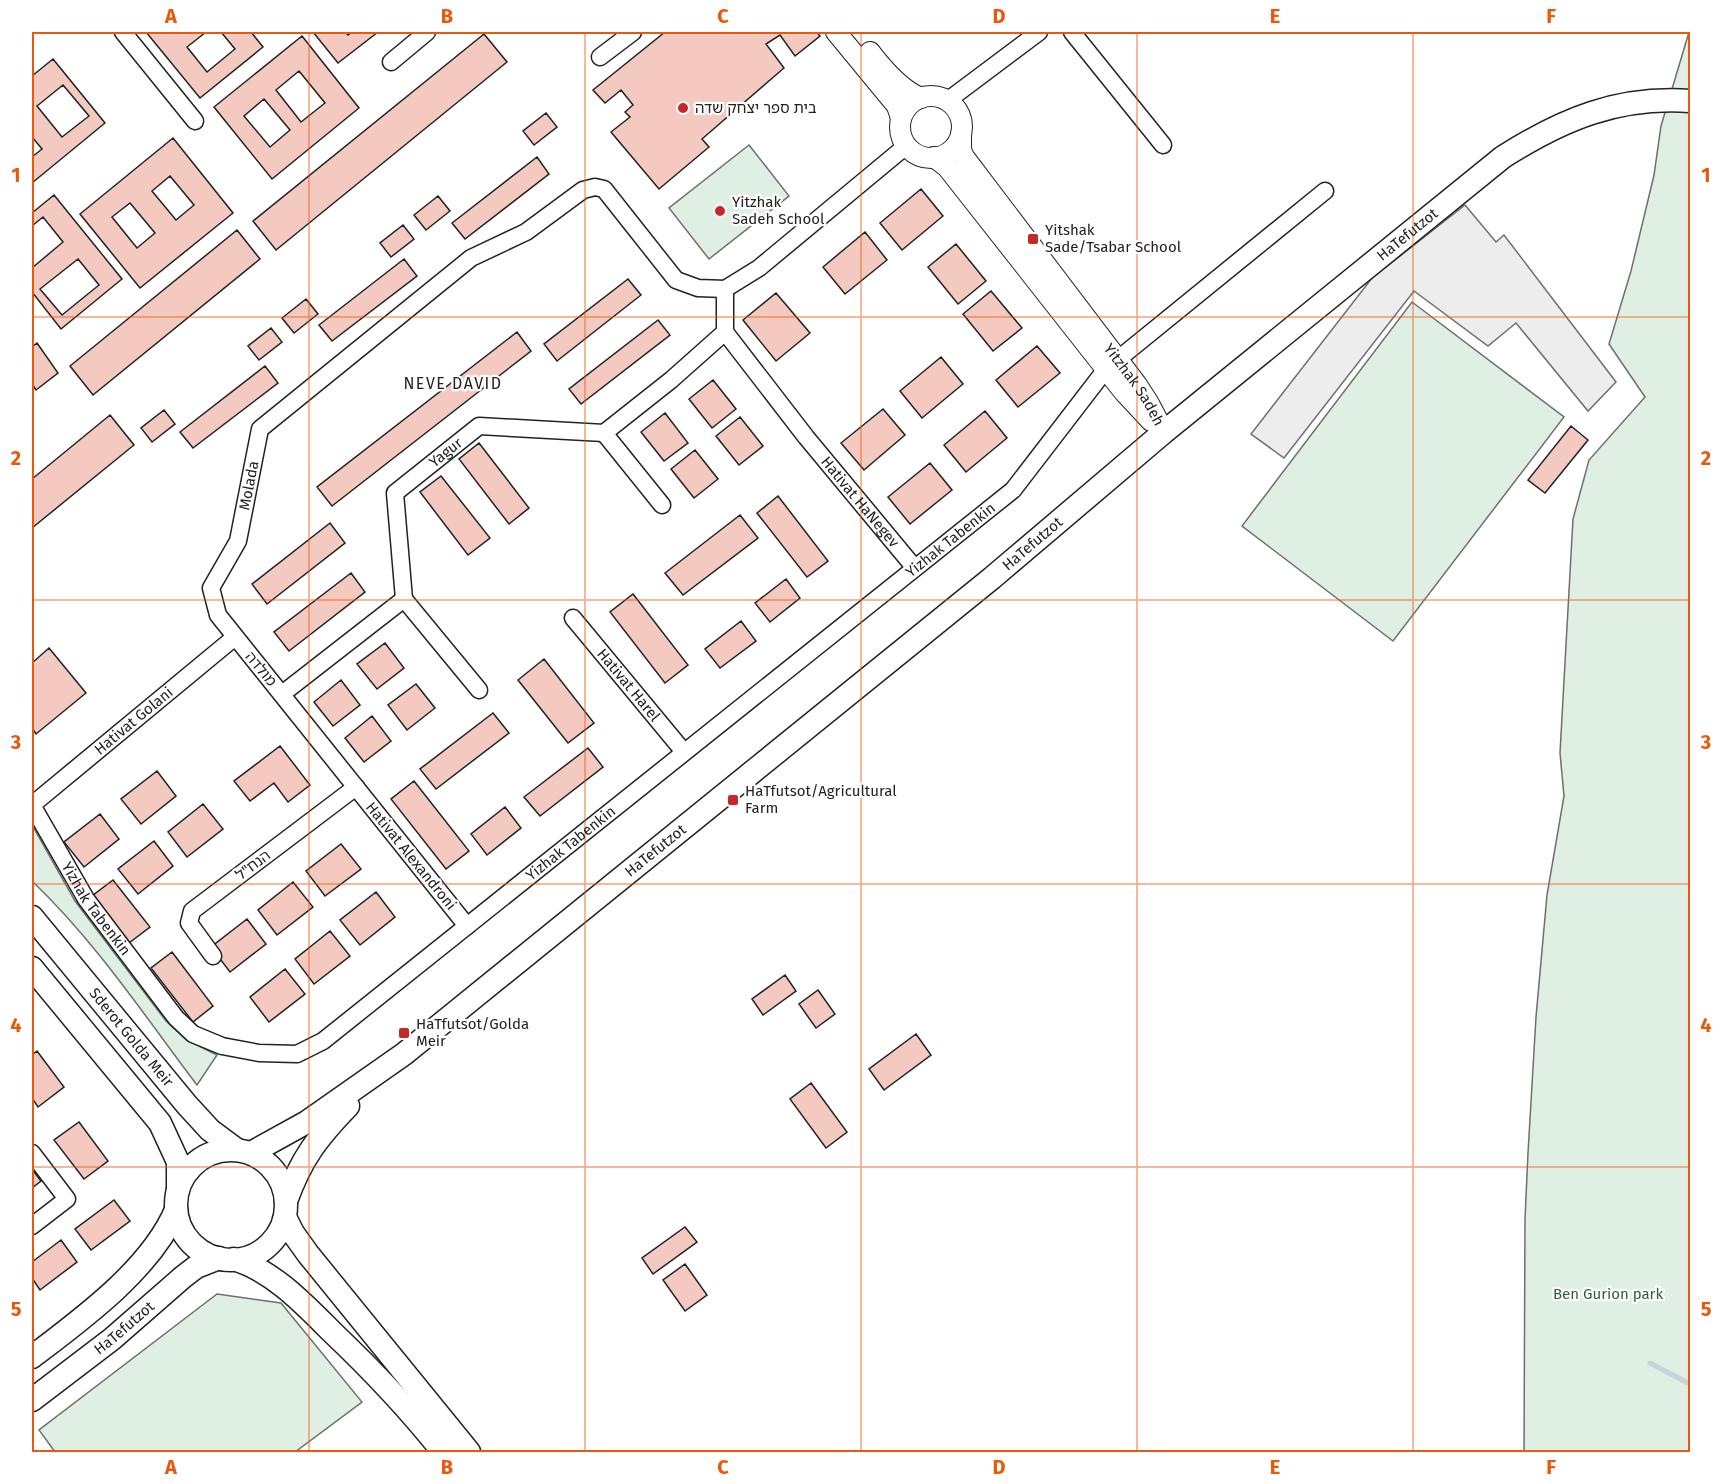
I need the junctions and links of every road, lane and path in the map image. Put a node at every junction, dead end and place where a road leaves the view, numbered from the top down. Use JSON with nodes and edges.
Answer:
{"nodes":[{"id":1,"x":123,"y":32,"type":"edge"},
{"id":2,"x":427,"y":32,"type":"edge"},
{"id":3,"x":633,"y":32,"type":"edge"},
{"id":4,"x":836,"y":32,"type":"edge"},
{"id":5,"x":853,"y":32,"type":"edge"},
{"id":6,"x":1039,"y":32,"type":"edge"},
{"id":7,"x":1072,"y":32,"type":"edge"},
{"id":8,"x":600,"y":57,"type":"dead end"},
{"id":9,"x":391,"y":62,"type":"dead end"},
{"id":10,"x":921,"y":98,"type":"junction"},
{"id":11,"x":947,"y":100,"type":"junction"},
{"id":12,"x":1690,"y":101,"type":"edge"},
{"id":13,"x":901,"y":118,"type":"junction"},
{"id":14,"x":195,"y":121,"type":"dead end"},
{"id":15,"x":961,"y":134,"type":"junction"},
{"id":16,"x":1163,"y":145,"type":"dead end"},
{"id":17,"x":906,"y":146,"type":"junction"},
{"id":18,"x":934,"y":158,"type":"junction"},
{"id":19,"x":1325,"y":191,"type":"dead end"},
{"id":20,"x":725,"y":288,"type":"junction"},
{"id":21,"x":725,"y":332,"type":"junction"},
{"id":22,"x":1112,"y":364,"type":"junction"},
{"id":23,"x":1164,"y":432,"type":"junction"},
{"id":24,"x":604,"y":434,"type":"junction"},
{"id":25,"x":662,"y":505,"type":"dead end"},
{"id":26,"x":914,"y":567,"type":"junction"},
{"id":27,"x":404,"y":599,"type":"junction"},
{"id":28,"x":573,"y":618,"type":"dead end"},
{"id":29,"x":235,"y":637,"type":"junction"},
{"id":30,"x":480,"y":690,"type":"dead end"},
{"id":31,"x":282,"y":694,"type":"junction"},
{"id":32,"x":684,"y":752,"type":"junction"},
{"id":33,"x":356,"y":787,"type":"junction"},
{"id":34,"x":32,"y":805,"type":"edge"},
{"id":35,"x":32,"y":917,"type":"edge"},
{"id":36,"x":467,"y":926,"type":"junction"},
{"id":37,"x":213,"y":956,"type":"dead end"},
{"id":38,"x":32,"y":968,"type":"edge"},
{"id":39,"x":404,"y":1054,"type":"junction"},
{"id":40,"x":244,"y":1152,"type":"junction"},
{"id":41,"x":32,"y":1153,"type":"edge"},
{"id":42,"x":177,"y":1200,"type":"junction"},
{"id":43,"x":285,"y":1209,"type":"junction"},
{"id":44,"x":32,"y":1226,"type":"edge"},
{"id":45,"x":226,"y":1259,"type":"junction"},
{"id":46,"x":32,"y":1357,"type":"edge"},
{"id":47,"x":32,"y":1400,"type":"edge"},
{"id":48,"x":443,"y":1452,"type":"edge"},
{"id":49,"x":469,"y":1452,"type":"edge"}],
"edges":[{"from":1,"to":14,"type":"street"},
{"from":2,"to":9,"type":"street"},
{"from":3,"to":8,"type":"street"},
{"from":4,"to":13,"type":"street"},
{"from":5,"to":10,"type":"street"},
{"from":6,"to":11,"type":"street"},
{"from":7,"to":16,"type":"street"},
{"from":10,"to":11,"type":"street"},
{"from":10,"to":13,"type":"street"},
{"from":11,"to":15,"type":"street"},
{"from":12,"to":23,"type":"main road","name":"HaTefutzot"},
{"from":13,"to":17,"type":"street"},
{"from":15,"to":18,"type":"street"},
{"from":15,"to":22,"type":"street","name":"Yitzhak Sadeh"},
{"from":17,"to":18,"type":"street"},
{"from":17,"to":20,"type":"street"},
{"from":18,"to":22,"type":"street","name":"Yitzhak Sadeh"},
{"from":19,"to":22,"type":"street","name":"Yizhak Tabenkin"},
{"from":20,"to":21,"type":"street"},
{"from":20,"to":29,"type":"street","name":"מולדה"},
{"from":21,"to":24,"type":"street"},
{"from":21,"to":26,"type":"street","name":"Hativat HaNegev"},
{"from":22,"to":23,"type":"street","name":"Yitzhak Sadeh"},
{"from":22,"to":26,"type":"street","name":"Yizhak Tabenkin"},
{"from":23,"to":39,"type":"main road","name":"HaTefutzot"},
{"from":24,"to":25,"type":"street"},
{"from":24,"to":27,"type":"street","name":"Yagur"},
{"from":26,"to":32,"type":"street","name":"Yizhak Tabenkin"},
{"from":27,"to":30,"type":"street"},
{"from":27,"to":31,"type":"street"},
{"from":28,"to":32,"type":"street","name":"Hativat Harel"},
{"from":29,"to":31,"type":"street","name":"מולדה"},
{"from":29,"to":34,"type":"street","name":"Hativat Golani"},
{"from":31,"to":33,"type":"street","name":"מולדה"},
{"from":32,"to":36,"type":"street","name":"Yizhak Tabenkin"},
{"from":33,"to":36,"type":"street","name":"Hativat Alexandroni"},
{"from":33,"to":37,"type":"street","name":"הנח\"ל"},
{"from":34,"to":36,"type":"street","name":"Yizhak Tabenkin"},
{"from":35,"to":40,"type":"main road","name":"Sderot Golda Meir"},
{"from":38,"to":42,"type":"main road"},
{"from":39,"to":40,"type":"main road","name":"HaTefutzot"},
{"from":39,"to":43,"type":"main road","name":"HaTefutzot"},
{"from":40,"to":42,"type":"main road"},
{"from":40,"to":43,"type":"main road"},
{"from":41,"to":44,"type":"street"},
{"from":42,"to":45,"type":"main road"},
{"from":42,"to":46,"type":"main road"},
{"from":43,"to":45,"type":"main road"},
{"from":43,"to":49,"type":"main road"},
{"from":45,"to":47,"type":"main road","name":"HaTefutzot"},
{"from":45,"to":48,"type":"main road"}]}
